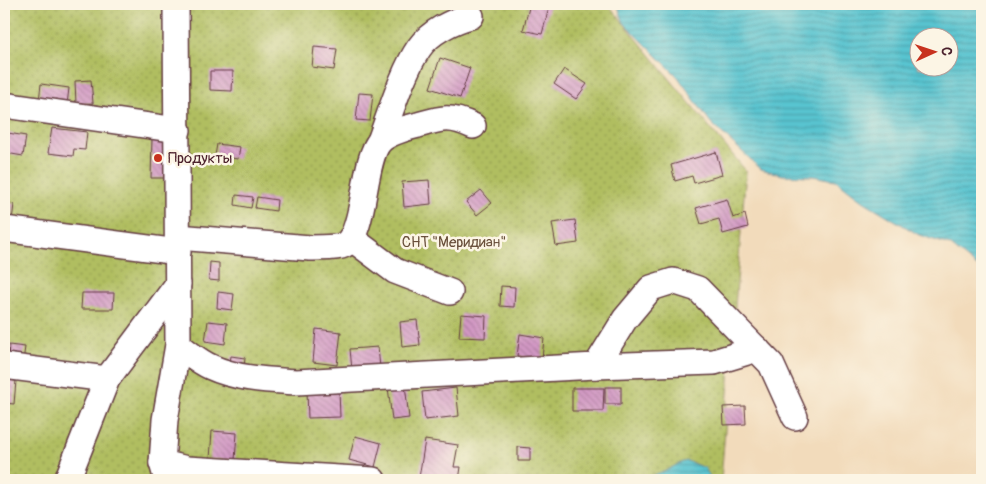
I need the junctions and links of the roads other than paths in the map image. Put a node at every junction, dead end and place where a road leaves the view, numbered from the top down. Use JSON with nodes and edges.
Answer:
{"nodes":[{"id":1,"x":176,"y":4,"type":"edge"},
{"id":2,"x":470,"y":16,"type":"dead end"},
{"id":3,"x":384,"y":79,"type":"dead end"},
{"id":4,"x":4,"y":105,"type":"edge"},
{"id":5,"x":473,"y":126,"type":"dead end"},
{"id":6,"x":178,"y":130,"type":"junction"},
{"id":7,"x":380,"y":141,"type":"junction"},
{"id":8,"x":4,"y":229,"type":"edge"},
{"id":9,"x":351,"y":238,"type":"junction"},
{"id":10,"x":178,"y":244,"type":"junction"},
{"id":11,"x":178,"y":284,"type":"junction"},
{"id":12,"x":450,"y":292,"type":"dead end"},
{"id":13,"x":178,"y":345,"type":"junction"},
{"id":14,"x":757,"y":349,"type":"junction"},
{"id":15,"x":4,"y":366,"type":"edge"},
{"id":16,"x":596,"y":366,"type":"junction"},
{"id":17,"x":107,"y":379,"type":"junction"},
{"id":18,"x":795,"y":417,"type":"dead end"},
{"id":19,"x":165,"y":472,"type":"edge"},
{"id":20,"x":68,"y":480,"type":"edge"},
{"id":21,"x":373,"y":480,"type":"edge"}],
"edges":[{"from":1,"to":6,"type":"street"},
{"from":2,"to":7,"type":"street"},
{"from":3,"to":7,"type":"street"},
{"from":4,"to":6,"type":"street"},
{"from":5,"to":7,"type":"street"},
{"from":6,"to":10,"type":"street"},
{"from":7,"to":9,"type":"street"},
{"from":8,"to":10,"type":"street"},
{"from":9,"to":10,"type":"street"},
{"from":9,"to":12,"type":"street"},
{"from":10,"to":11,"type":"street"},
{"from":11,"to":13,"type":"street"},
{"from":11,"to":17,"type":"street"},
{"from":13,"to":16,"type":"street"},
{"from":13,"to":19,"type":"street"},
{"from":14,"to":16,"type":"street"},
{"from":14,"to":16,"type":"street"},
{"from":14,"to":18,"type":"street"},
{"from":15,"to":17,"type":"street"},
{"from":17,"to":20,"type":"street"},
{"from":19,"to":21,"type":"street"}]}
